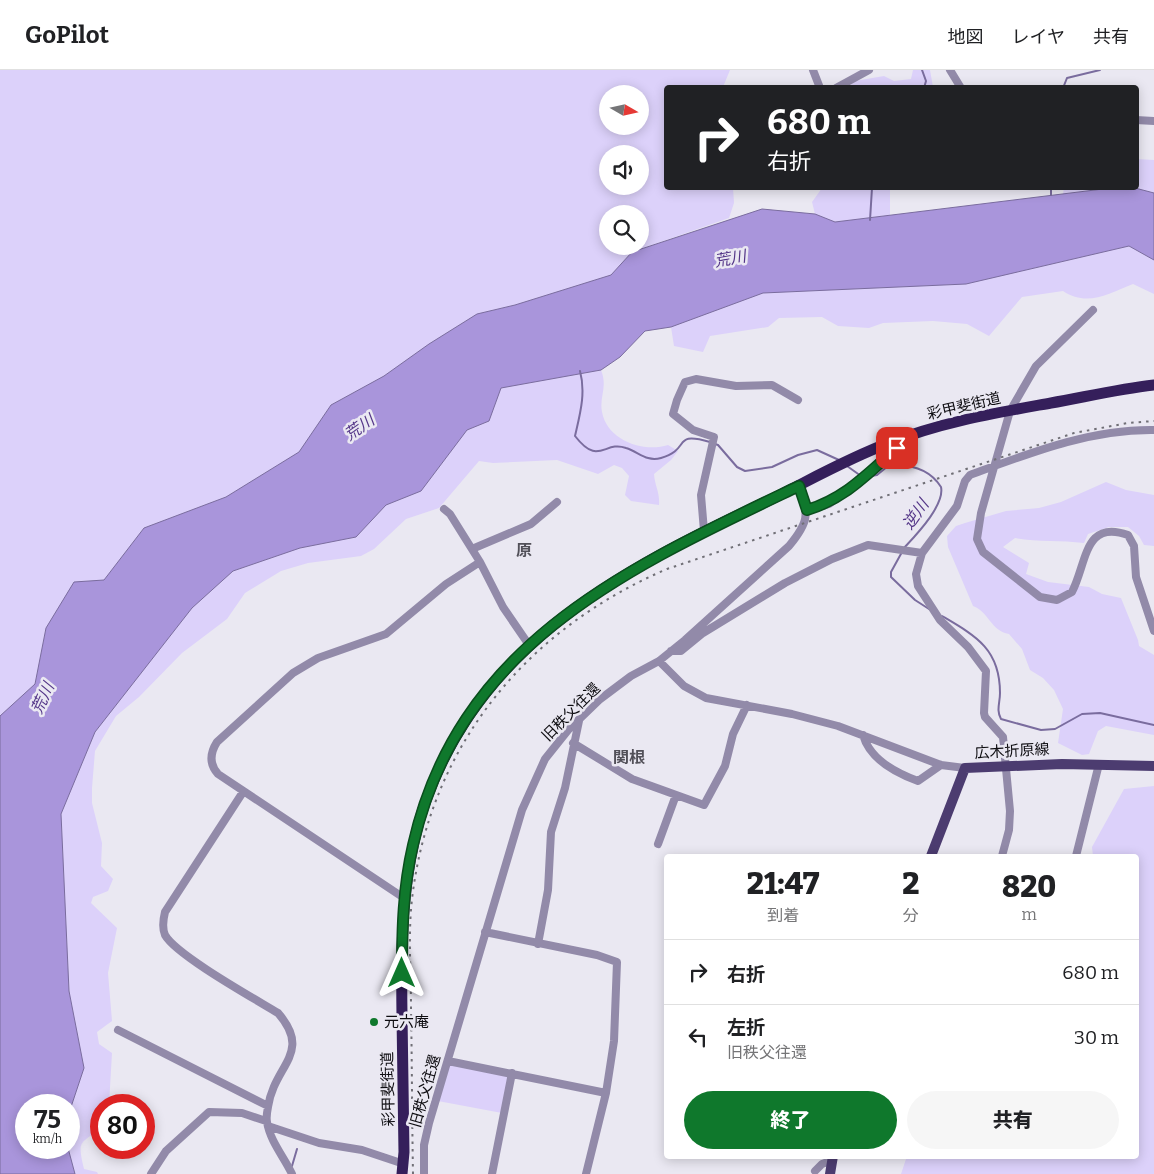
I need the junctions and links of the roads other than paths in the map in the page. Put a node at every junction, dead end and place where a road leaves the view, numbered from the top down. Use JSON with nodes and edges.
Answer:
{"nodes":[{"id":1,"x":813,"y":70,"type":"edge"},
{"id":2,"x":869,"y":70,"type":"edge"},
{"id":3,"x":945,"y":70,"type":"edge"},
{"id":4,"x":952,"y":72,"type":"edge"},
{"id":5,"x":819,"y":85,"type":"edge"},
{"id":6,"x":842,"y":85,"type":"edge"},
{"id":7,"x":959,"y":85,"type":"edge"},
{"id":8,"x":1139,"y":120,"type":"edge"},
{"id":9,"x":1154,"y":121,"type":"edge"},
{"id":10,"x":1092,"y":310,"type":"dead end"},
{"id":11,"x":1154,"y":385,"type":"edge"},
{"id":12,"x":798,"y":400,"type":"dead end"},
{"id":13,"x":1010,"y":411,"type":"junction"},
{"id":14,"x":1154,"y":430,"type":"edge"},
{"id":15,"x":897,"y":448,"type":"dead end"},
{"id":16,"x":995,"y":466,"type":"junction"},
{"id":17,"x":799,"y":486,"type":"junction"},
{"id":18,"x":557,"y":502,"type":"dead end"},
{"id":19,"x":444,"y":509,"type":"dead end"},
{"id":20,"x":807,"y":510,"type":"junction"},
{"id":21,"x":704,"y":531,"type":"junction"},
{"id":22,"x":472,"y":549,"type":"junction"},
{"id":23,"x":922,"y":553,"type":"junction"},
{"id":24,"x":480,"y":562,"type":"junction"},
{"id":25,"x":1154,"y":631,"type":"edge"},
{"id":26,"x":530,"y":645,"type":"junction"},
{"id":27,"x":671,"y":651,"type":"junction"},
{"id":28,"x":659,"y":661,"type":"junction"},
{"id":29,"x":747,"y":705,"type":"junction"},
{"id":30,"x":579,"y":719,"type":"junction"},
{"id":31,"x":863,"y":735,"type":"junction"},
{"id":32,"x":573,"y":743,"type":"junction"},
{"id":33,"x":1098,"y":764,"type":"junction"},
{"id":34,"x":941,"y":765,"type":"junction"},
{"id":35,"x":1154,"y":766,"type":"edge"},
{"id":36,"x":1006,"y":767,"type":"junction"},
{"id":37,"x":965,"y":768,"type":"junction"},
{"id":38,"x":244,"y":792,"type":"junction"},
{"id":39,"x":676,"y":795,"type":"junction"},
{"id":40,"x":658,"y":844,"type":"dead end"},
{"id":41,"x":932,"y":854,"type":"edge"},
{"id":42,"x":1002,"y":854,"type":"edge"},
{"id":43,"x":1076,"y":854,"type":"edge"},
{"id":44,"x":404,"y":898,"type":"junction"},
{"id":45,"x":485,"y":932,"type":"junction"},
{"id":46,"x":538,"y":944,"type":"junction"},
{"id":47,"x":118,"y":1030,"type":"dead end"},
{"id":48,"x":448,"y":1060,"type":"junction"},
{"id":49,"x":512,"y":1073,"type":"junction"},
{"id":50,"x":606,"y":1093,"type":"junction"},
{"id":51,"x":268,"y":1106,"type":"junction"},
{"id":52,"x":267,"y":1123,"type":"junction"},
{"id":53,"x":831,"y":1159,"type":"edge"},
{"id":54,"x":833,"y":1159,"type":"edge"},
{"id":55,"x":403,"y":1169,"type":"edge"},
{"id":56,"x":815,"y":1171,"type":"dead end"},
{"id":57,"x":150,"y":1174,"type":"edge"},
{"id":58,"x":292,"y":1174,"type":"edge"},
{"id":59,"x":424,"y":1174,"type":"edge"},
{"id":60,"x":492,"y":1174,"type":"edge"},
{"id":61,"x":586,"y":1174,"type":"edge"},
{"id":62,"x":830,"y":1174,"type":"edge"}],
"edges":[{"from":1,"to":5,"type":"street"},
{"from":2,"to":6,"type":"street"},
{"from":3,"to":4,"type":"street"},
{"from":4,"to":7,"type":"street"},
{"from":8,"to":9,"type":"street"},
{"from":10,"to":13,"type":"street"},
{"from":11,"to":13,"type":"highway","name":"彩甲斐街道"},
{"from":12,"to":21,"type":"street"},
{"from":13,"to":16,"type":"street"},
{"from":13,"to":17,"type":"highway","name":"彩甲斐街道"},
{"from":14,"to":16,"type":"street"},
{"from":15,"to":20,"type":"street"},
{"from":16,"to":23,"type":"street"},
{"from":16,"to":25,"type":"street"},
{"from":17,"to":20,"type":"street"},
{"from":17,"to":21,"type":"highway","name":"彩甲斐街道"},
{"from":18,"to":22,"type":"street"},
{"from":19,"to":22,"type":"street"},
{"from":20,"to":27,"type":"street","name":"旧秩父往還"},
{"from":21,"to":26,"type":"highway","name":"彩甲斐街道"},
{"from":22,"to":24,"type":"street"},
{"from":23,"to":27,"type":"street"},
{"from":23,"to":36,"type":"street"},
{"from":24,"to":26,"type":"street"},
{"from":24,"to":38,"type":"street"},
{"from":26,"to":44,"type":"highway","name":"彩甲斐街道"},
{"from":27,"to":28,"type":"street","name":"旧秩父往還"},
{"from":28,"to":29,"type":"street"},
{"from":28,"to":30,"type":"street","name":"旧秩父往還"},
{"from":29,"to":31,"type":"street"},
{"from":29,"to":39,"type":"street"},
{"from":30,"to":32,"type":"street"},
{"from":30,"to":45,"type":"street","name":"旧秩父往還"},
{"from":31,"to":34,"type":"street"},
{"from":31,"to":34,"type":"street"},
{"from":32,"to":39,"type":"street"},
{"from":32,"to":46,"type":"street"},
{"from":33,"to":35,"type":"main road","name":"広木折原線"},
{"from":33,"to":36,"type":"main road","name":"広木折原線"},
{"from":33,"to":43,"type":"street"},
{"from":34,"to":37,"type":"street"},
{"from":36,"to":37,"type":"main road","name":"広木折原線"},
{"from":36,"to":42,"type":"street"},
{"from":37,"to":41,"type":"main road","name":"広木折原線"},
{"from":38,"to":44,"type":"street"},
{"from":38,"to":51,"type":"street"},
{"from":39,"to":40,"type":"street"},
{"from":44,"to":55,"type":"highway","name":"彩甲斐街道"},
{"from":45,"to":46,"type":"street"},
{"from":45,"to":48,"type":"street","name":"旧秩父往還"},
{"from":46,"to":50,"type":"street"},
{"from":47,"to":51,"type":"street"},
{"from":48,"to":49,"type":"street"},
{"from":48,"to":59,"type":"street","name":"旧秩父往還"},
{"from":49,"to":50,"type":"street"},
{"from":49,"to":60,"type":"street"},
{"from":50,"to":61,"type":"street"},
{"from":51,"to":52,"type":"street"},
{"from":52,"to":55,"type":"street"},
{"from":52,"to":57,"type":"street"},
{"from":52,"to":58,"type":"street"},
{"from":53,"to":56,"type":"street"},
{"from":54,"to":62,"type":"main road"}]}
